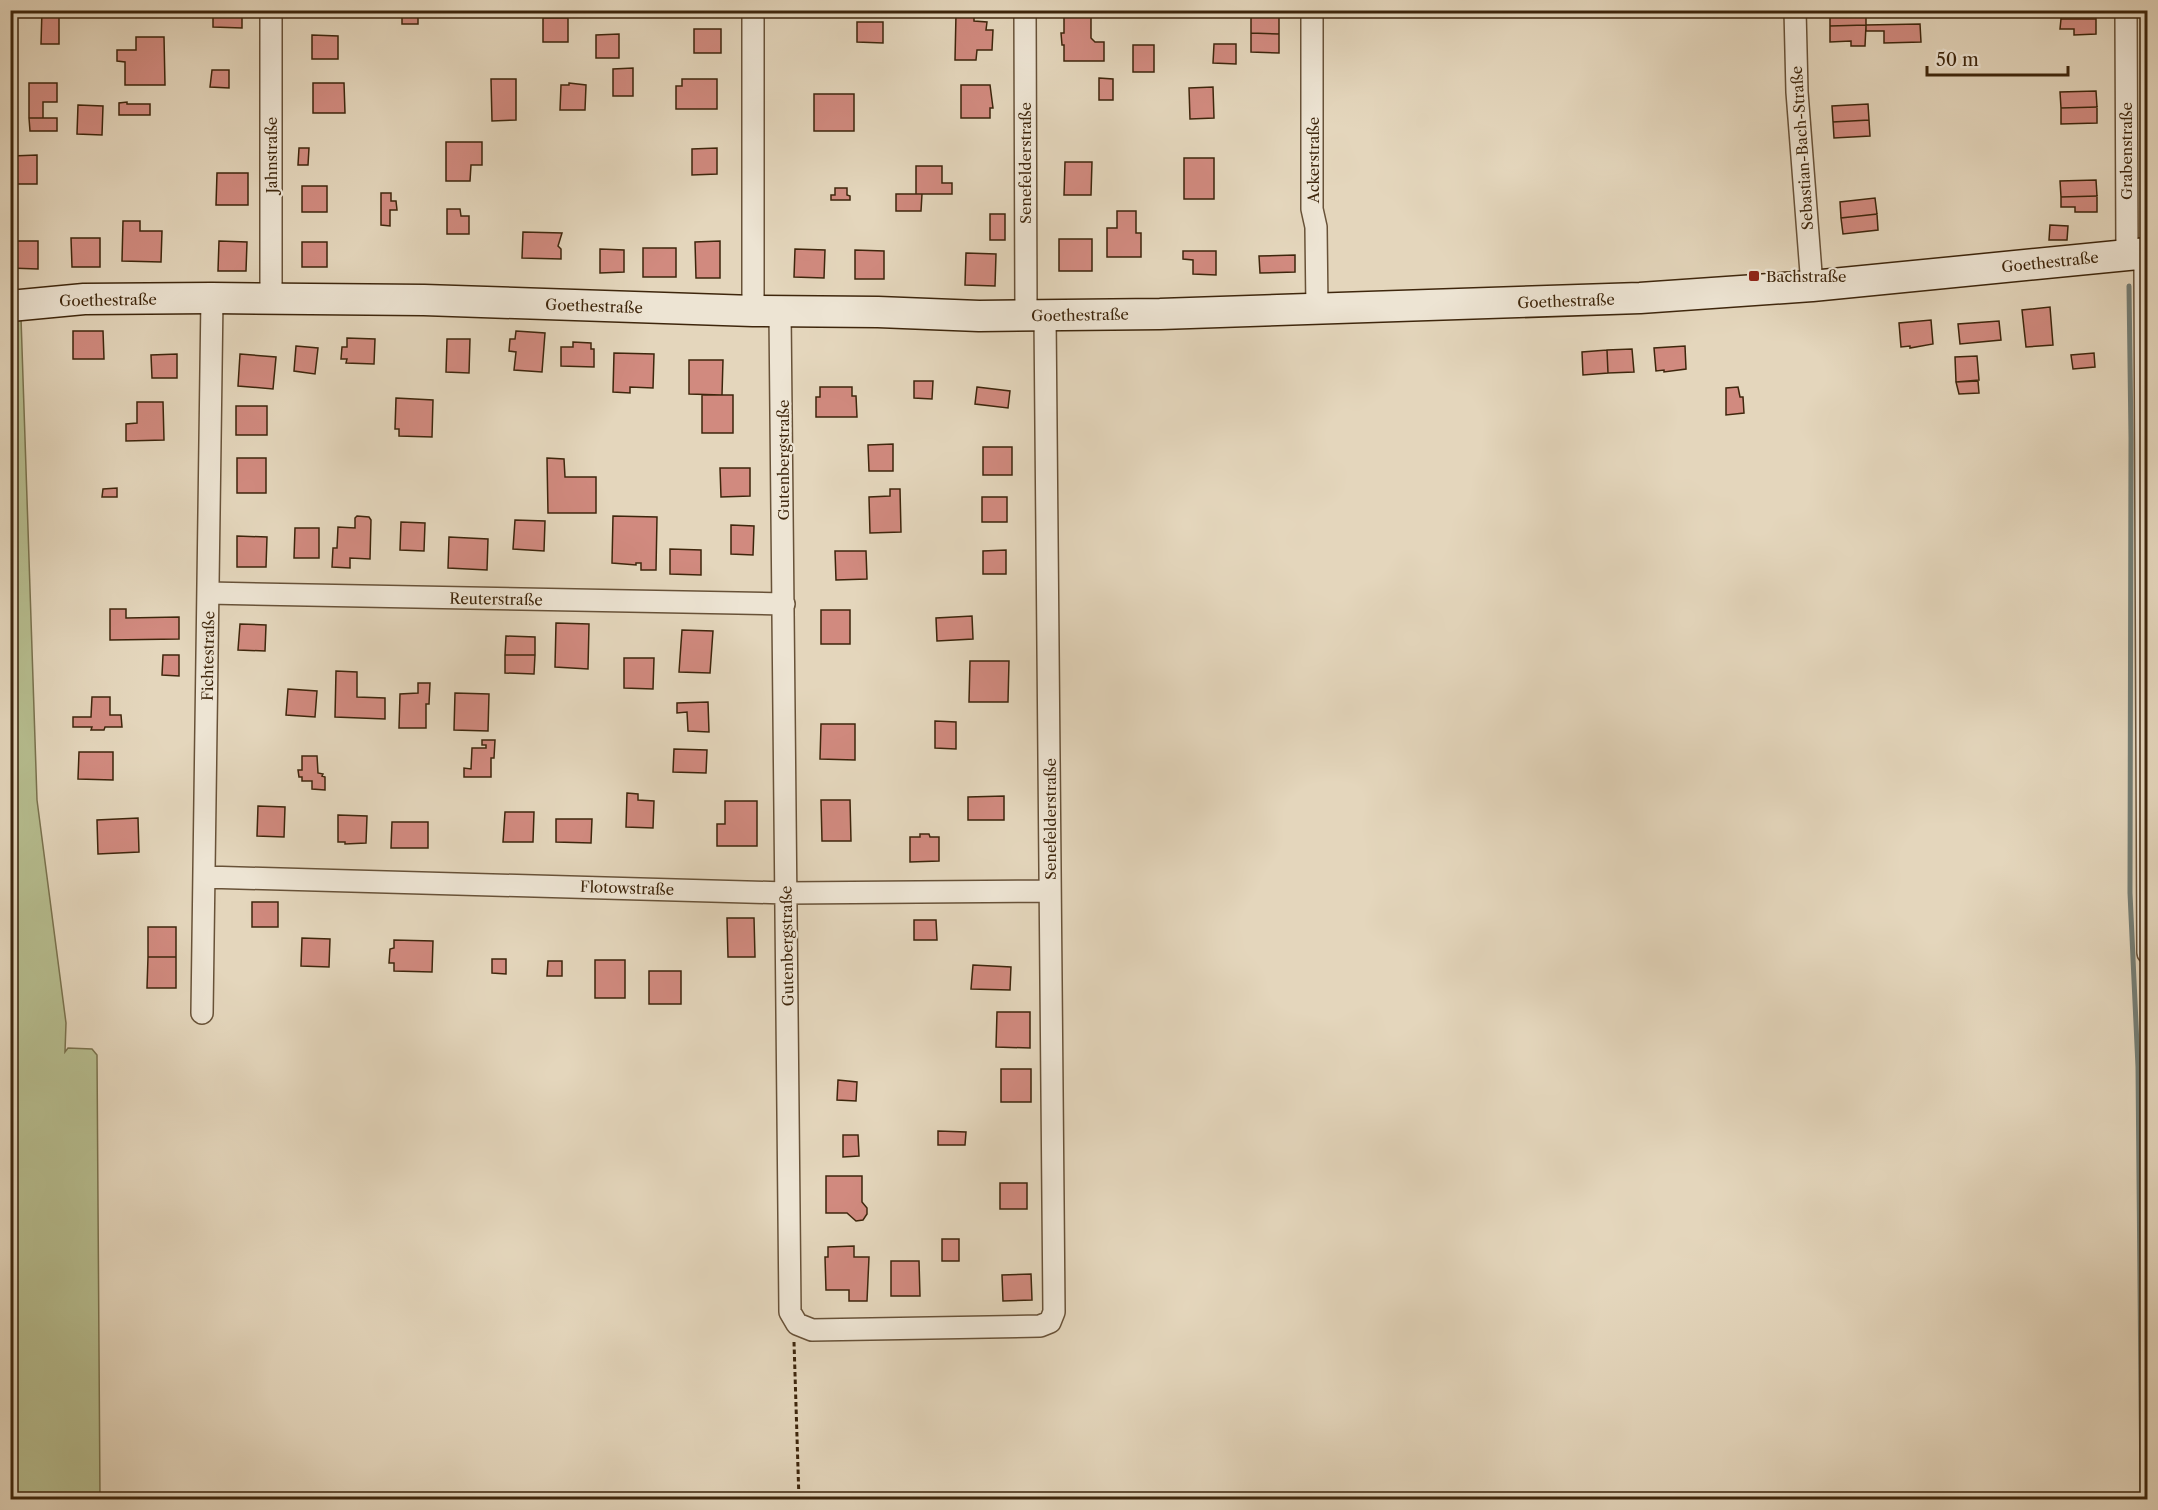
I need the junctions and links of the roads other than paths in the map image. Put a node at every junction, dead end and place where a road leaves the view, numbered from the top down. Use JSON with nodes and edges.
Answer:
{"nodes":[{"id":1,"x":271,"y":10,"type":"edge"},
{"id":2,"x":753,"y":10,"type":"edge"},
{"id":3,"x":1025,"y":10,"type":"edge"},
{"id":4,"x":1312,"y":10,"type":"edge"},
{"id":5,"x":1795,"y":10,"type":"edge"},
{"id":6,"x":2126,"y":10,"type":"edge"},
{"id":7,"x":2139,"y":253,"type":"edge"},
{"id":8,"x":1812,"y":286,"type":"junction"},
{"id":9,"x":212,"y":298,"type":"junction"},
{"id":10,"x":271,"y":298,"type":"junction"},
{"id":11,"x":10,"y":306,"type":"edge"},
{"id":12,"x":1317,"y":309,"type":"junction"},
{"id":13,"x":767,"y":312,"type":"junction"},
{"id":14,"x":1035,"y":315,"type":"junction"},
{"id":15,"x":208,"y":593,"type":"junction"},
{"id":16,"x":784,"y":604,"type":"junction"},
{"id":17,"x":205,"y":877,"type":"junction"},
{"id":18,"x":1050,"y":891,"type":"junction"},
{"id":19,"x":786,"y":893,"type":"junction"},
{"id":20,"x":2147,"y":953,"type":"edge"},
{"id":21,"x":202,"y":1013,"type":"dead end"},
{"id":22,"x":797,"y":1324,"type":"joint"}],
"edges":[{"from":1,"to":10,"type":"street","name":"Jahnstraße"},
{"from":2,"to":13,"type":"street","name":"Gutenbergstraße"},
{"from":3,"to":14,"type":"street","name":"Senefelderstraße"},
{"from":4,"to":12,"type":"street","name":"Ackerstraße"},
{"from":5,"to":8,"type":"street","name":"Sebastian-Bach-Straße"},
{"from":6,"to":7,"type":"street","name":"Grabenstraße"},
{"from":7,"to":8,"type":"street","name":"Goethestraße"},
{"from":7,"to":20,"type":"street","name":"Grabenstraße"},
{"from":8,"to":12,"type":"street","name":"Goethestraße"},
{"from":9,"to":10,"type":"street","name":"Goethestraße"},
{"from":9,"to":11,"type":"street","name":"Goethestraße"},
{"from":9,"to":15,"type":"street","name":"Fichtestraße"},
{"from":10,"to":13,"type":"street","name":"Goethestraße"},
{"from":12,"to":14,"type":"street","name":"Goethestraße"},
{"from":13,"to":14,"type":"street","name":"Goethestraße"},
{"from":13,"to":16,"type":"street","name":"Gutenbergstraße"},
{"from":14,"to":18,"type":"street","name":"Senefelderstraße"},
{"from":15,"to":16,"type":"street","name":"Reuterstraße"},
{"from":15,"to":17,"type":"street","name":"Fichtestraße"},
{"from":16,"to":19,"type":"street","name":"Gutenbergstraße"},
{"from":17,"to":19,"type":"street","name":"Flotowstraße"},
{"from":17,"to":21,"type":"street","name":"Fichtestraße"},
{"from":18,"to":19,"type":"street","name":"Flotowstraße"},
{"from":18,"to":22,"type":"street","name":"Senefelderstraße"},
{"from":19,"to":22,"type":"street","name":"Gutenbergstraße"}]}
